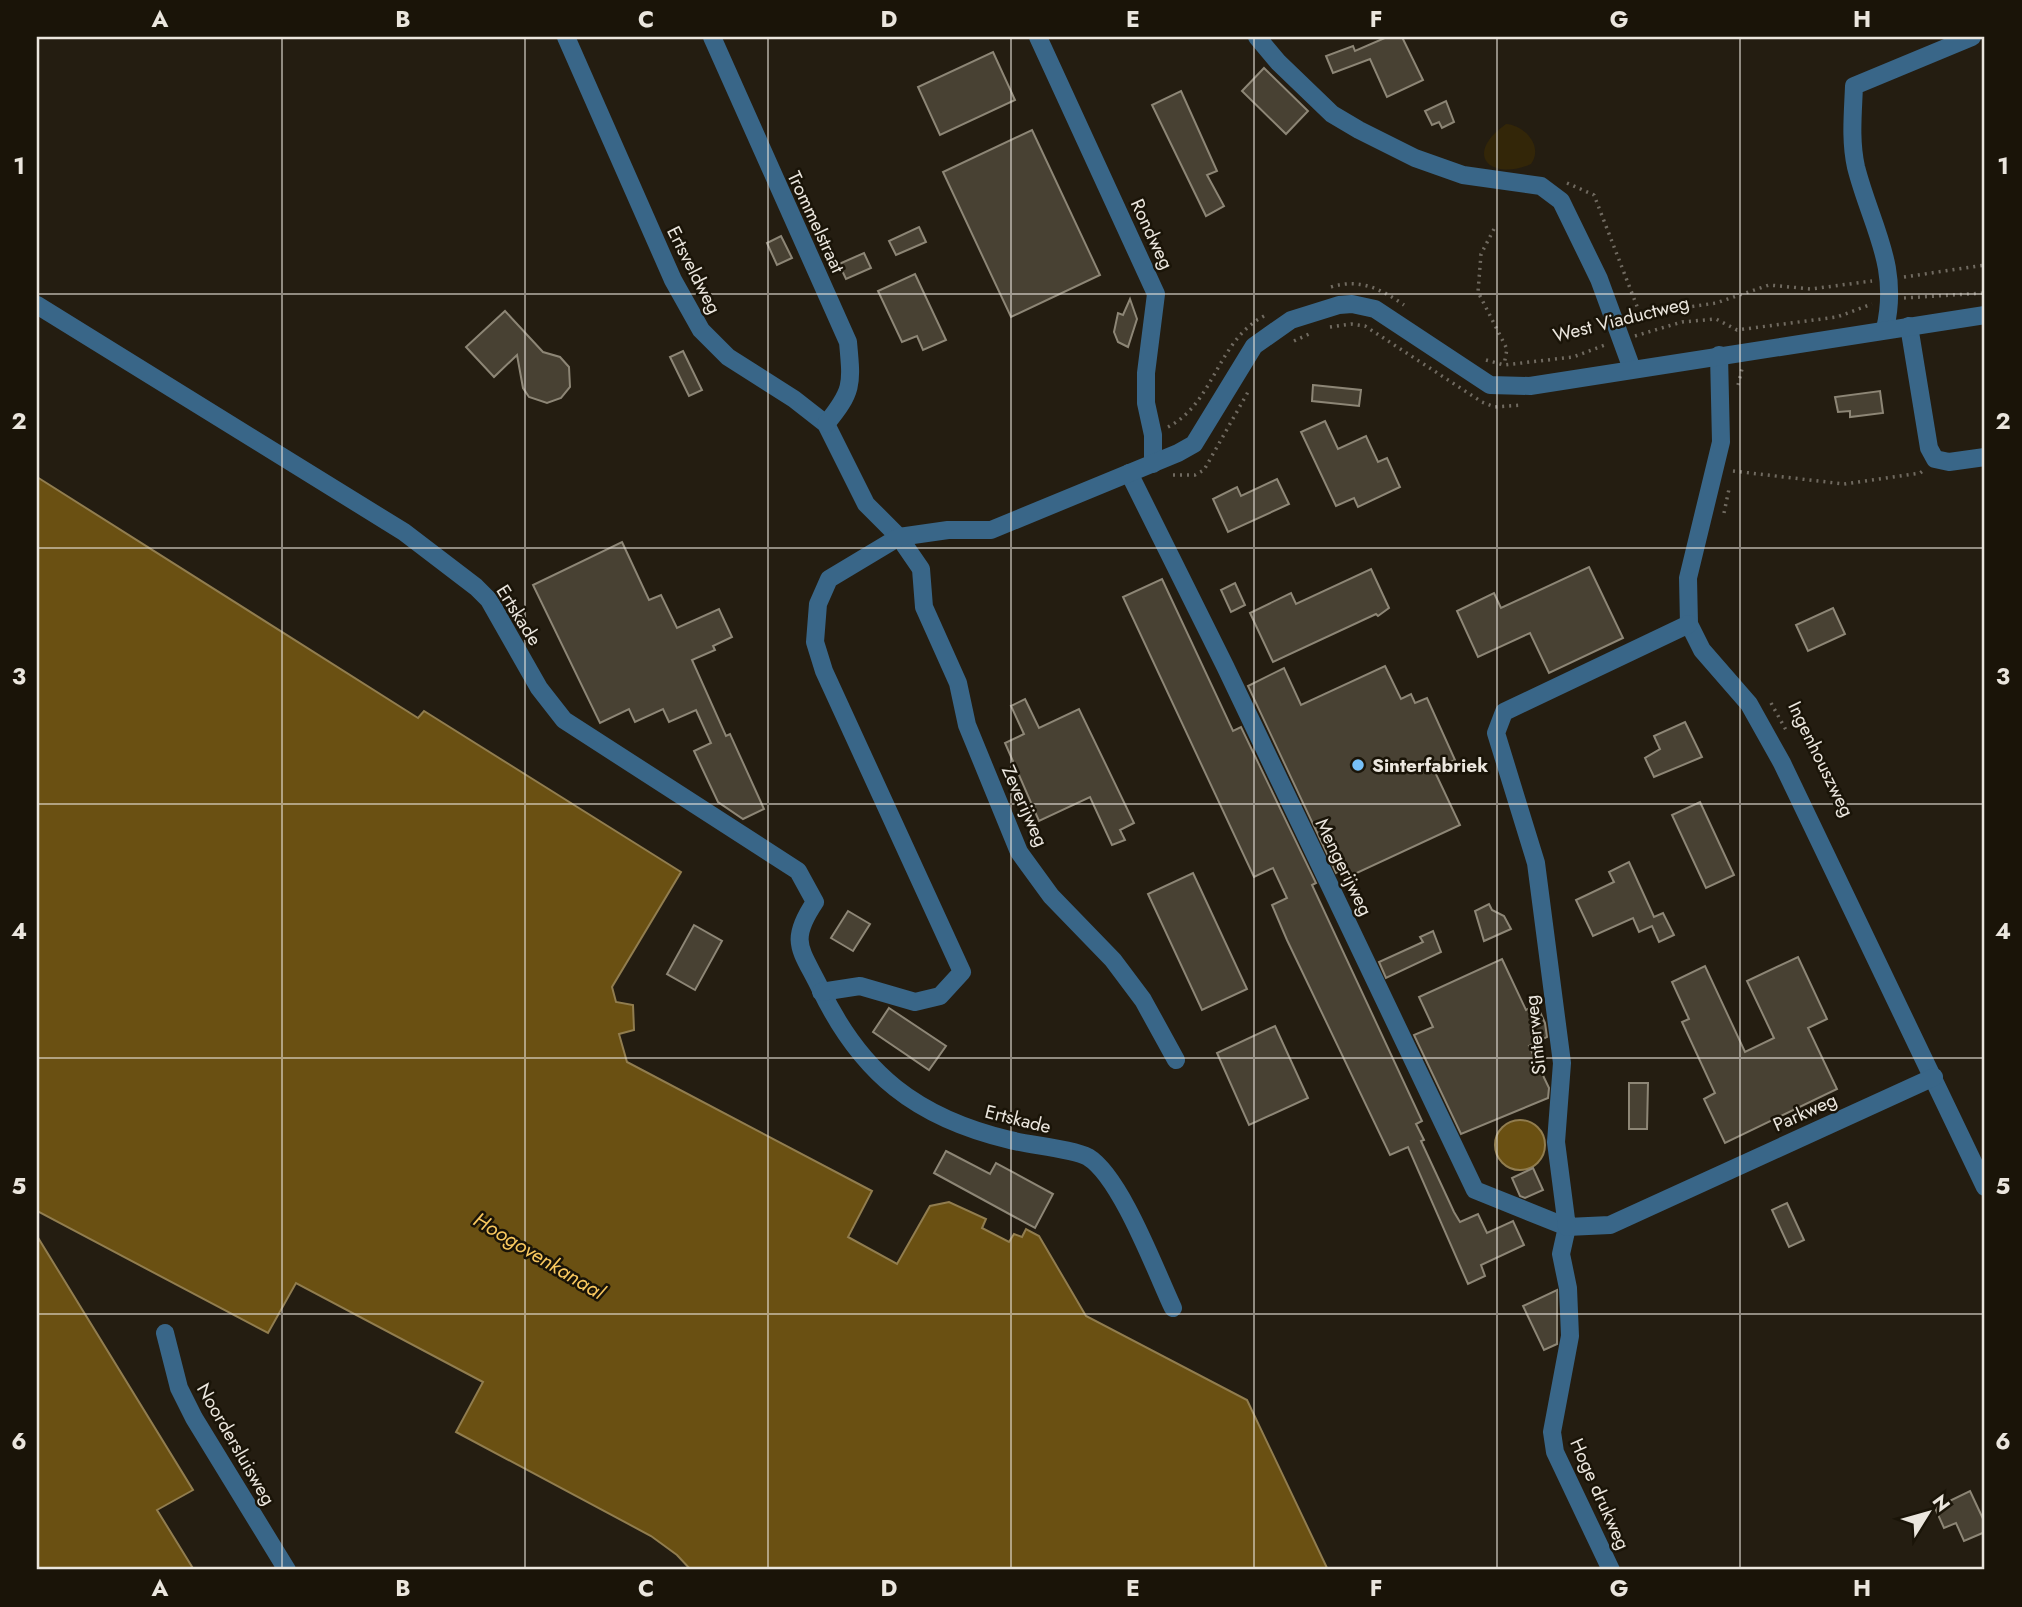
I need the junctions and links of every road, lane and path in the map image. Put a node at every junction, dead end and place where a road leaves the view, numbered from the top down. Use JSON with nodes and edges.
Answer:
{"nodes":[{"id":1,"x":566,"y":37,"type":"edge"},
{"id":2,"x":712,"y":37,"type":"edge"},
{"id":3,"x":1038,"y":37,"type":"edge"},
{"id":4,"x":1257,"y":37,"type":"edge"},
{"id":5,"x":1972,"y":37,"type":"edge"},
{"id":6,"x":1559,"y":179,"type":"dead end"},
{"id":7,"x":1494,"y":229,"type":"dead end"},
{"id":8,"x":1985,"y":265,"type":"edge"},
{"id":9,"x":1888,"y":279,"type":"junction"},
{"id":10,"x":1328,"y":289,"type":"dead end"},
{"id":11,"x":1985,"y":293,"type":"edge"},
{"id":12,"x":1892,"y":300,"type":"junction"},
{"id":13,"x":37,"y":305,"type":"edge"},
{"id":14,"x":1413,"y":312,"type":"dead end"},
{"id":15,"x":1985,"y":315,"type":"edge"},
{"id":16,"x":1351,"y":324,"type":"dead end"},
{"id":17,"x":1909,"y":326,"type":"junction"},
{"id":18,"x":1324,"y":328,"type":"dead end"},
{"id":19,"x":1885,"y":329,"type":"junction"},
{"id":20,"x":1313,"y":332,"type":"dead end"},
{"id":21,"x":1621,"y":339,"type":"junction"},
{"id":22,"x":1291,"y":342,"type":"dead end"},
{"id":23,"x":1478,"y":355,"type":"dead end"},
{"id":24,"x":1719,"y":355,"type":"junction"},
{"id":25,"x":1503,"y":365,"type":"junction"},
{"id":26,"x":1632,"y":369,"type":"junction"},
{"id":27,"x":1742,"y":371,"type":"dead end"},
{"id":28,"x":1250,"y":389,"type":"dead end"},
{"id":29,"x":1735,"y":398,"type":"dead end"},
{"id":30,"x":825,"y":424,"type":"junction"},
{"id":31,"x":1985,"y":457,"type":"edge"},
{"id":32,"x":1735,"y":459,"type":"dead end"},
{"id":33,"x":1936,"y":459,"type":"junction"},
{"id":34,"x":1153,"y":464,"type":"junction"},
{"id":35,"x":1733,"y":471,"type":"junction"},
{"id":36,"x":1129,"y":473,"type":"junction"},
{"id":37,"x":1721,"y":522,"type":"dead end"},
{"id":38,"x":899,"y":537,"type":"junction"},
{"id":39,"x":1689,"y":624,"type":"junction"},
{"id":40,"x":1763,"y":693,"type":"dead end"},
{"id":41,"x":1788,"y":735,"type":"dead end"},
{"id":42,"x":821,"y":992,"type":"junction"},
{"id":43,"x":1176,"y":1060,"type":"dead end"},
{"id":44,"x":1934,"y":1077,"type":"junction"},
{"id":45,"x":1985,"y":1187,"type":"edge"},
{"id":46,"x":1567,"y":1227,"type":"junction"},
{"id":47,"x":1173,"y":1308,"type":"dead end"},
{"id":48,"x":165,"y":1333,"type":"dead end"},
{"id":49,"x":287,"y":1570,"type":"edge"},
{"id":50,"x":1611,"y":1570,"type":"edge"}],
"edges":[{"from":1,"to":30,"type":"street","name":"Ertsveldweg"},
{"from":2,"to":30,"type":"street","name":"Trommelstraat"},
{"from":3,"to":34,"type":"street","name":"Rondweg"},
{"from":4,"to":21,"type":"street"},
{"from":5,"to":9,"type":"street"},
{"from":6,"to":9,"type":"path"},
{"from":7,"to":25,"type":"path"},
{"from":8,"to":9,"type":"path"},
{"from":9,"to":12,"type":"street"},
{"from":10,"to":14,"type":"path"},
{"from":11,"to":12,"type":"path","name":"West Viaductweg"},
{"from":12,"to":19,"type":"street"},
{"from":12,"to":21,"type":"path","name":"West Viaductweg"},
{"from":13,"to":42,"type":"street","name":"Ertskade"},
{"from":15,"to":17,"type":"street"},
{"from":16,"to":18,"type":"path"},
{"from":17,"to":19,"type":"street"},
{"from":17,"to":33,"type":"street"},
{"from":19,"to":24,"type":"street"},
{"from":20,"to":22,"type":"path"},
{"from":21,"to":25,"type":"path","name":"West Viaductweg"},
{"from":21,"to":26,"type":"street"},
{"from":23,"to":25,"type":"path","name":"West Viaductweg"},
{"from":24,"to":26,"type":"street"},
{"from":24,"to":39,"type":"street","name":"Ingenhouszweg"},
{"from":26,"to":34,"type":"street"},
{"from":27,"to":29,"type":"path"},
{"from":28,"to":34,"type":"path"},
{"from":30,"to":38,"type":"street","name":"Ertsveldweg"},
{"from":31,"to":33,"type":"street"},
{"from":32,"to":35,"type":"path"},
{"from":33,"to":35,"type":"path"},
{"from":34,"to":36,"type":"street"},
{"from":35,"to":37,"type":"path"},
{"from":36,"to":38,"type":"street"},
{"from":36,"to":46,"type":"street","name":"Mengerijweg"},
{"from":38,"to":42,"type":"street"},
{"from":38,"to":43,"type":"street","name":"Zeverijweg"},
{"from":39,"to":44,"type":"street","name":"Ingenhouszweg"},
{"from":39,"to":46,"type":"street","name":"Sinterweg"},
{"from":40,"to":41,"type":"path","name":"Ingenhouszweg"},
{"from":42,"to":47,"type":"street","name":"Ertskade"},
{"from":44,"to":45,"type":"street","name":"Ingenhouszweg"},
{"from":44,"to":46,"type":"street","name":"Parkweg"},
{"from":46,"to":50,"type":"street","name":"Hoge drukweg"},
{"from":48,"to":49,"type":"street","name":"Noordersluisweg"}]}
